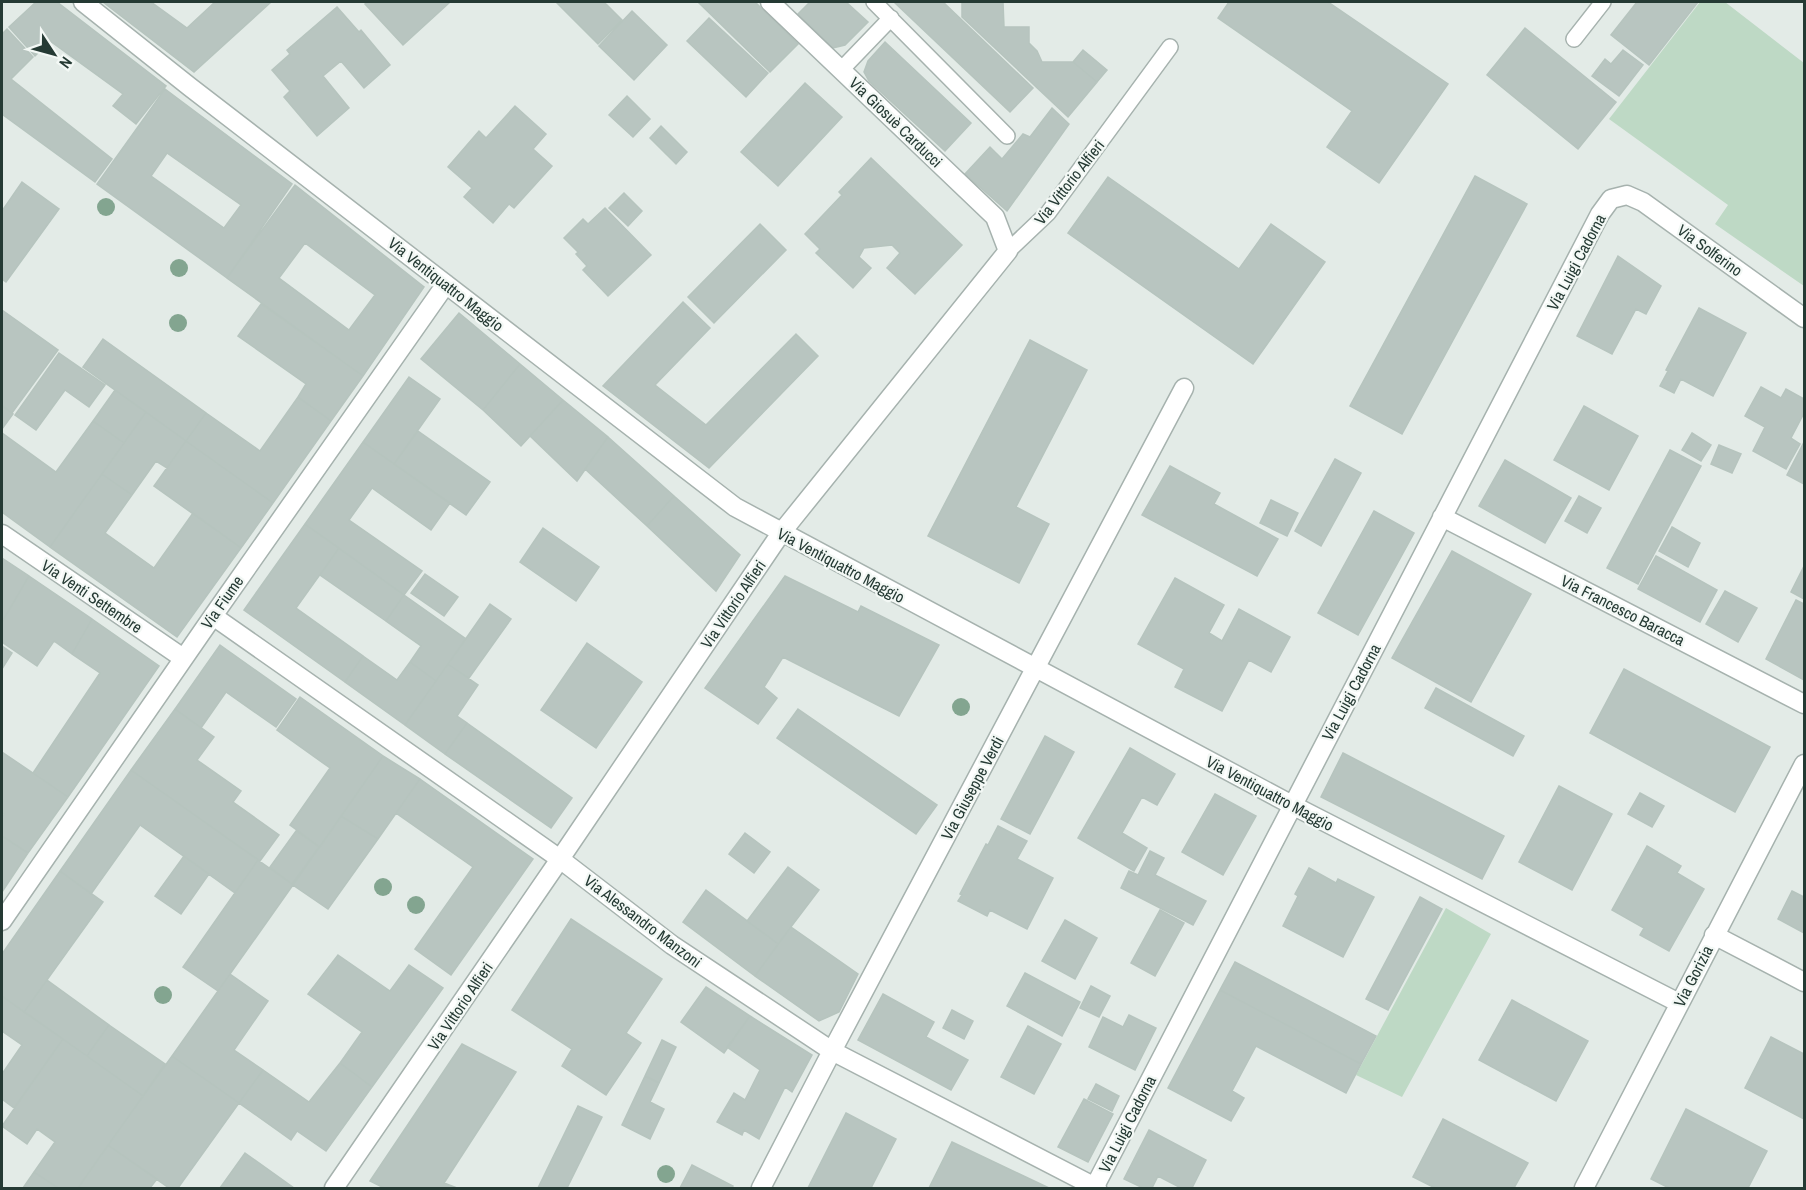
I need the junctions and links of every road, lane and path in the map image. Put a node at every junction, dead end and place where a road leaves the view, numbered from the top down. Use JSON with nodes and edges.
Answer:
{"nodes":[{"id":1,"x":83,"y":2,"type":"edge"},
{"id":2,"x":770,"y":2,"type":"edge"},
{"id":3,"x":874,"y":2,"type":"edge"},
{"id":4,"x":1603,"y":2,"type":"edge"},
{"id":5,"x":891,"y":18,"type":"junction"},
{"id":6,"x":1574,"y":39,"type":"dead end"},
{"id":7,"x":1170,"y":47,"type":"dead end"},
{"id":8,"x":841,"y":69,"type":"junction"},
{"id":9,"x":1007,"y":136,"type":"dead end"},
{"id":10,"x":1611,"y":199,"type":"joint"},
{"id":11,"x":1008,"y":252,"type":"junction"},
{"id":12,"x":446,"y":284,"type":"junction"},
{"id":13,"x":1804,"y":318,"type":"edge"},
{"id":14,"x":1184,"y":388,"type":"dead end"},
{"id":15,"x":1442,"y":517,"type":"junction"},
{"id":16,"x":781,"y":533,"type":"junction"},
{"id":17,"x":2,"y":534,"type":"edge"},
{"id":18,"x":213,"y":616,"type":"junction"},
{"id":19,"x":183,"y":658,"type":"junction"},
{"id":20,"x":1035,"y":669,"type":"junction"},
{"id":21,"x":1804,"y":704,"type":"edge"},
{"id":22,"x":1804,"y":764,"type":"edge"},
{"id":23,"x":1292,"y":805,"type":"junction"},
{"id":24,"x":560,"y":859,"type":"junction"},
{"id":25,"x":2,"y":921,"type":"edge"},
{"id":26,"x":1714,"y":935,"type":"junction"},
{"id":27,"x":1804,"y":982,"type":"edge"},
{"id":28,"x":1679,"y":1003,"type":"junction"},
{"id":29,"x":832,"y":1051,"type":"junction"},
{"id":30,"x":334,"y":1188,"type":"edge"},
{"id":31,"x":761,"y":1188,"type":"edge"},
{"id":32,"x":1095,"y":1188,"type":"edge"},
{"id":33,"x":1584,"y":1188,"type":"edge"}],
"edges":[{"from":1,"to":12,"type":"street","name":"Via Ventiquattro Maggio"},
{"from":2,"to":8,"type":"street","name":"Via Giosuè Carducci"},
{"from":3,"to":5,"type":"lane"},
{"from":4,"to":6,"type":"lane"},
{"from":5,"to":8,"type":"lane"},
{"from":5,"to":9,"type":"lane"},
{"from":7,"to":11,"type":"lane","name":"Via Vittorio Alfieri"},
{"from":8,"to":11,"type":"street","name":"Via Giosuè Carducci"},
{"from":10,"to":13,"type":"street","name":"Via Solferino"},
{"from":10,"to":15,"type":"street","name":"Via Luigi Cadorna"},
{"from":11,"to":16,"type":"street","name":"Via Vittorio Alfieri"},
{"from":12,"to":16,"type":"street","name":"Via Ventiquattro Maggio"},
{"from":12,"to":18,"type":"street","name":"Via Fiume"},
{"from":14,"to":20,"type":"street","name":"Via Giuseppe Verdi"},
{"from":15,"to":21,"type":"street","name":"Via Francesco Baracca"},
{"from":15,"to":23,"type":"street","name":"Via Luigi Cadorna"},
{"from":16,"to":20,"type":"street","name":"Via Ventiquattro Maggio"},
{"from":16,"to":24,"type":"street","name":"Via Vittorio Alfieri"},
{"from":17,"to":19,"type":"street","name":"Via Venti Settembre"},
{"from":18,"to":19,"type":"street","name":"Via Fiume"},
{"from":18,"to":24,"type":"street","name":"Via Alessandro Manzoni"},
{"from":19,"to":25,"type":"street","name":"Via Fiume"},
{"from":20,"to":23,"type":"street","name":"Via Ventiquattro Maggio"},
{"from":20,"to":29,"type":"street","name":"Via Giuseppe Verdi"},
{"from":22,"to":26,"type":"street","name":"Via Gorizia"},
{"from":23,"to":28,"type":"street","name":"Via Ventiquattro Maggio"},
{"from":23,"to":32,"type":"street","name":"Via Luigi Cadorna"},
{"from":24,"to":29,"type":"street","name":"Via Alessandro Manzoni"},
{"from":24,"to":30,"type":"street","name":"Via Vittorio Alfieri"},
{"from":26,"to":27,"type":"street"},
{"from":26,"to":28,"type":"street","name":"Via Gorizia"},
{"from":28,"to":33,"type":"street","name":"Via Gorizia"},
{"from":29,"to":31,"type":"street","name":"Via Giuseppe Verdi"},
{"from":29,"to":32,"type":"street","name":"Via Alessandro Manzoni"}]}
